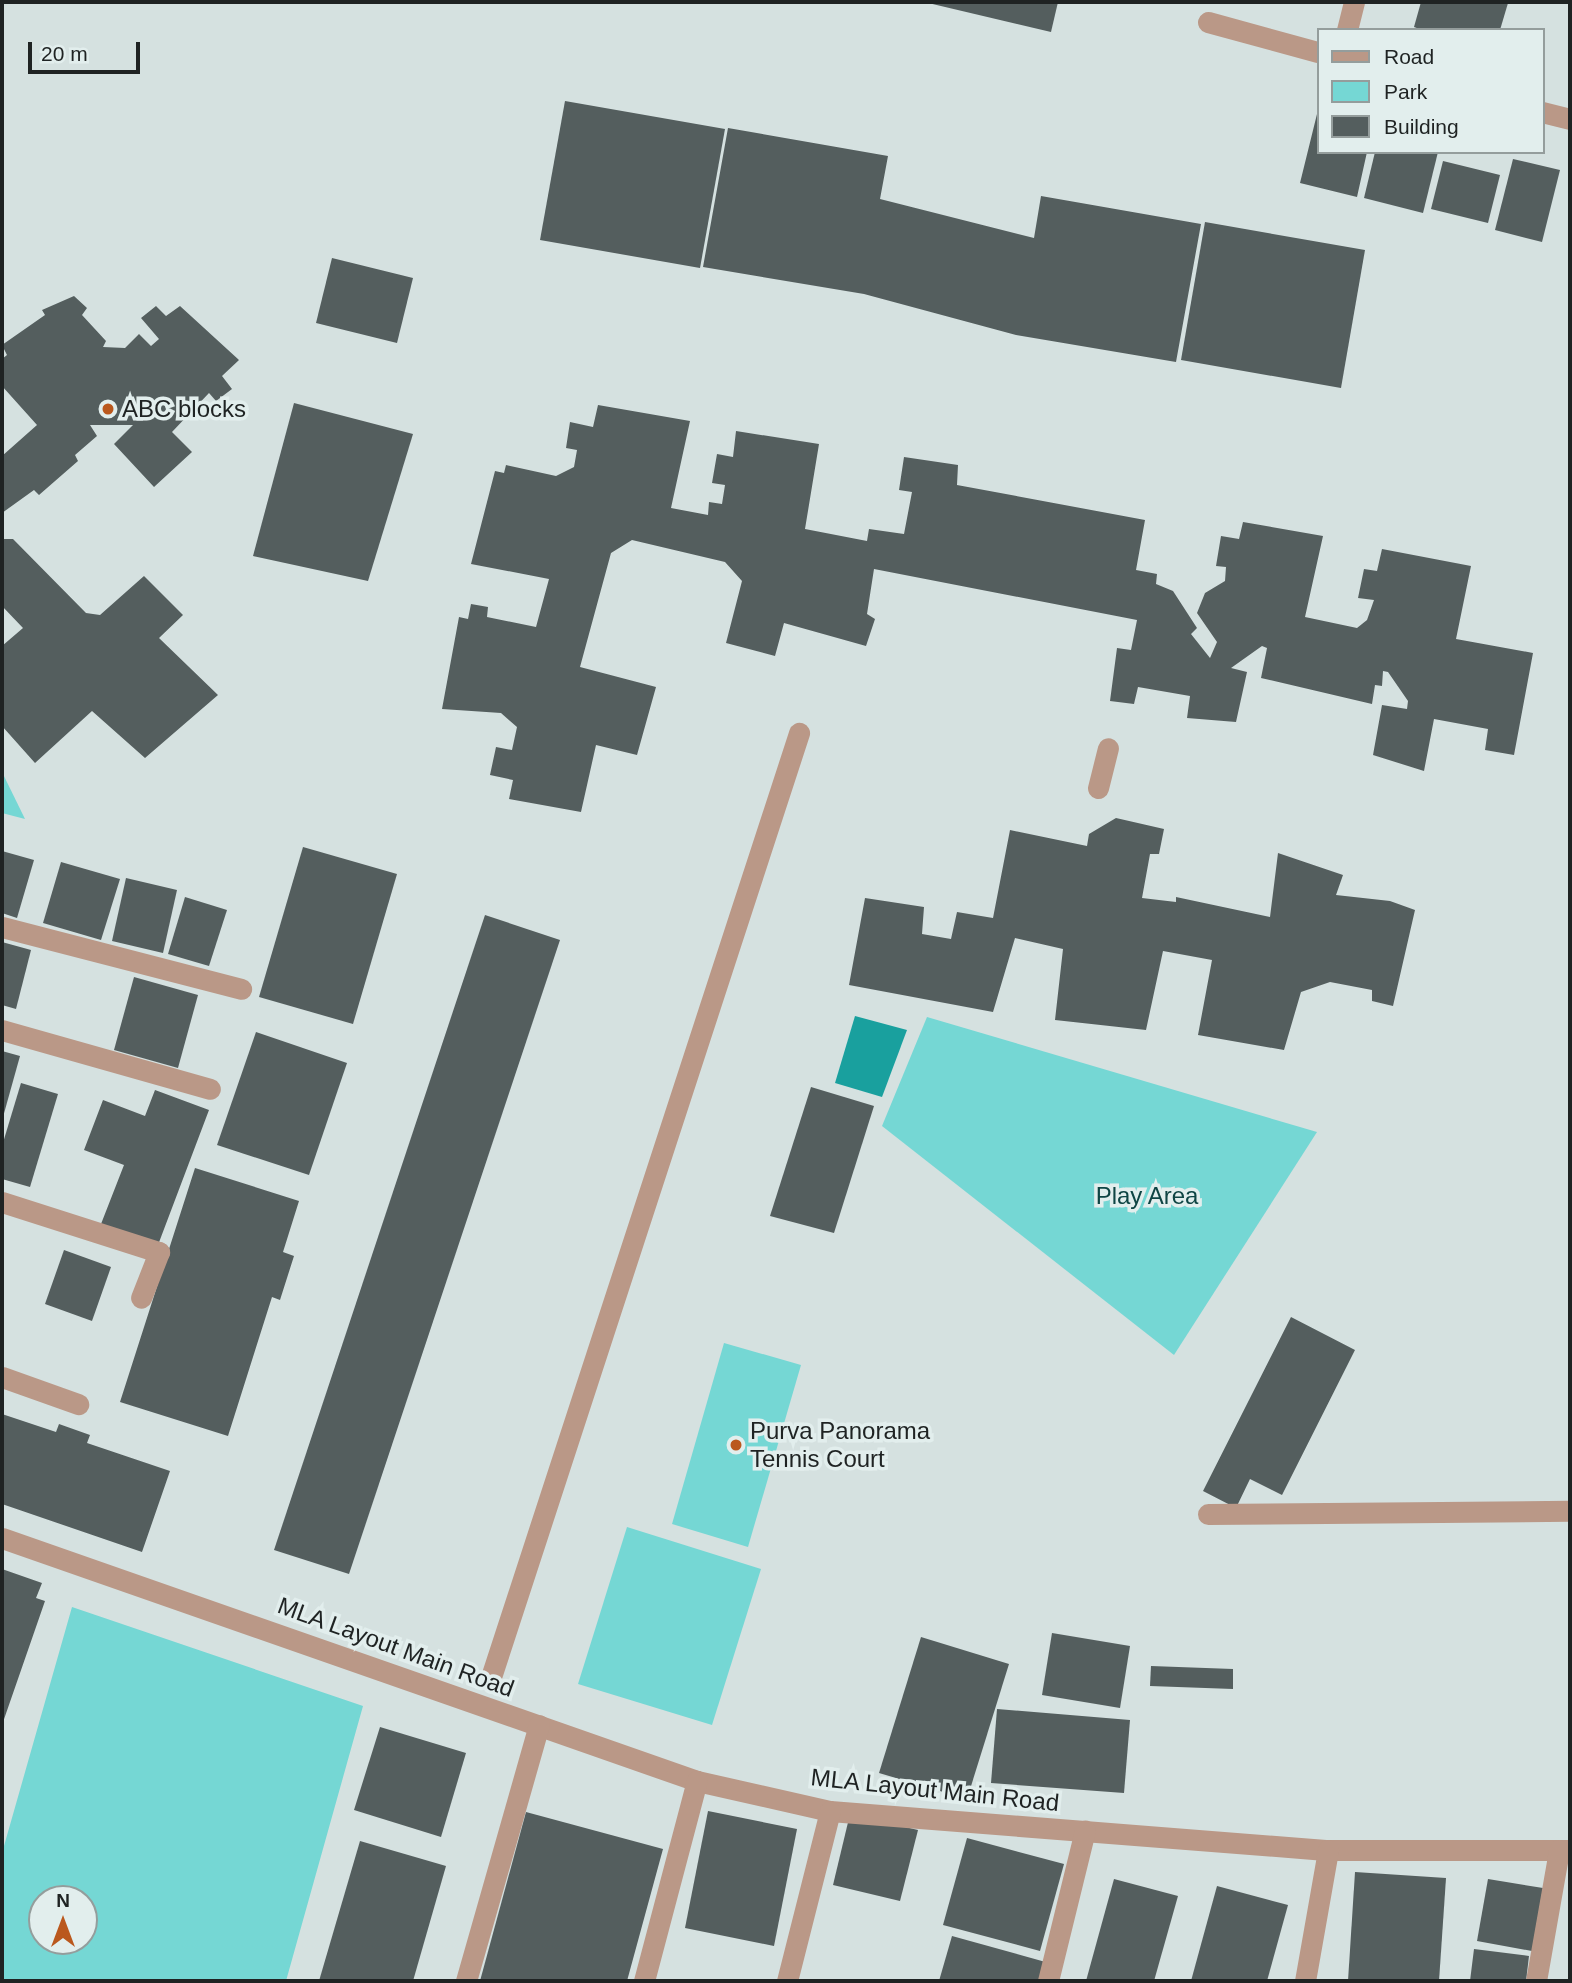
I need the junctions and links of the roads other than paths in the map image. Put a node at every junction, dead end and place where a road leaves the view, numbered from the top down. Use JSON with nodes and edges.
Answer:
{"nodes":[{"id":1,"x":1354,"y":2,"type":"edge"},
{"id":2,"x":1208,"y":22,"type":"dead end"},
{"id":3,"x":1348,"y":28,"type":"edge"},
{"id":4,"x":1316,"y":51,"type":"edge"},
{"id":5,"x":1544,"y":112,"type":"edge"},
{"id":6,"x":1570,"y":119,"type":"edge"},
{"id":7,"x":799,"y":733,"type":"dead end"},
{"id":8,"x":1108,"y":748,"type":"dead end"},
{"id":9,"x":1098,"y":788,"type":"dead end"},
{"id":10,"x":2,"y":926,"type":"edge"},
{"id":11,"x":241,"y":989,"type":"dead end"},
{"id":12,"x":2,"y":1030,"type":"edge"},
{"id":13,"x":210,"y":1089,"type":"dead end"},
{"id":14,"x":2,"y":1202,"type":"edge"},
{"id":15,"x":141,"y":1298,"type":"dead end"},
{"id":16,"x":2,"y":1377,"type":"edge"},
{"id":17,"x":78,"y":1404,"type":"dead end"},
{"id":18,"x":1570,"y":1511,"type":"edge"},
{"id":19,"x":1208,"y":1514,"type":"dead end"},
{"id":20,"x":2,"y":1538,"type":"edge"},
{"id":21,"x":492,"y":1674,"type":"dead end"},
{"id":22,"x":539,"y":1725,"type":"junction"},
{"id":23,"x":697,"y":1781,"type":"junction"},
{"id":24,"x":830,"y":1811,"type":"junction"},
{"id":25,"x":1086,"y":1830,"type":"junction"},
{"id":26,"x":1328,"y":1850,"type":"junction"},
{"id":27,"x":1565,"y":1850,"type":"edge"},
{"id":28,"x":466,"y":1981,"type":"edge"},
{"id":29,"x":644,"y":1981,"type":"edge"},
{"id":30,"x":787,"y":1981,"type":"edge"},
{"id":31,"x":1048,"y":1981,"type":"edge"},
{"id":32,"x":1304,"y":1981,"type":"edge"},
{"id":33,"x":1536,"y":1981,"type":"edge"}],
"edges":[{"from":1,"to":3,"type":"street"},
{"from":2,"to":4,"type":"street"},
{"from":5,"to":6,"type":"street"},
{"from":7,"to":21,"type":"street"},
{"from":8,"to":9,"type":"street"},
{"from":10,"to":11,"type":"street"},
{"from":12,"to":13,"type":"street"},
{"from":14,"to":15,"type":"street"},
{"from":16,"to":17,"type":"street"},
{"from":18,"to":19,"type":"street"},
{"from":20,"to":22,"type":"street","name":"MLA Layout Main Road"},
{"from":22,"to":23,"type":"street","name":"MLA Layout Main Road"},
{"from":22,"to":28,"type":"street"},
{"from":23,"to":24,"type":"street","name":"MLA Layout Main Road"},
{"from":23,"to":29,"type":"street"},
{"from":24,"to":25,"type":"street","name":"MLA Layout Main Road"},
{"from":24,"to":30,"type":"street"},
{"from":25,"to":26,"type":"street","name":"MLA Layout Main Road"},
{"from":25,"to":31,"type":"street"},
{"from":26,"to":27,"type":"street","name":"MLA Layout Main Road"},
{"from":26,"to":32,"type":"street"},
{"from":27,"to":33,"type":"street"}]}
